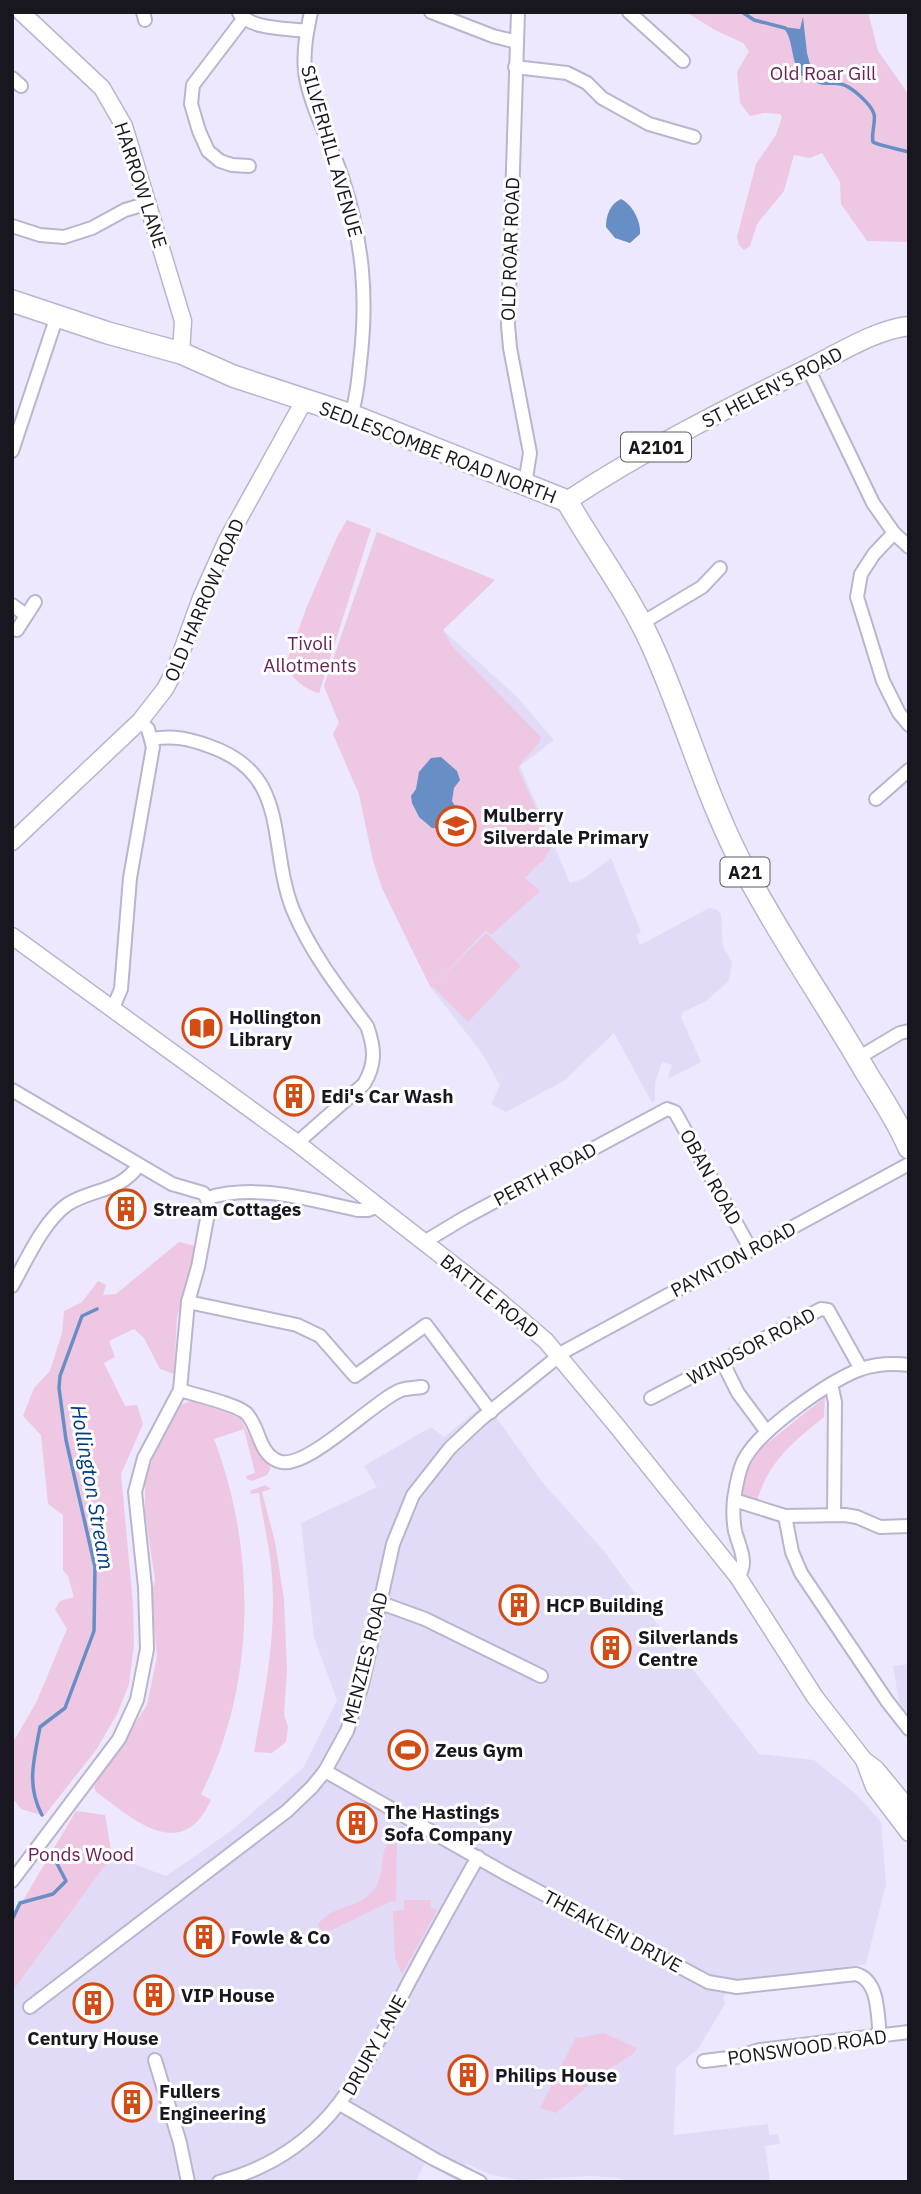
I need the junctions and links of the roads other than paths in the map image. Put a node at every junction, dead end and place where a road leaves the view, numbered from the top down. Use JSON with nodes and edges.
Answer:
{"nodes":[{"id":1,"x":311,"y":12,"type":"edge"},
{"id":2,"x":430,"y":12,"type":"edge"},
{"id":3,"x":518,"y":12,"type":"edge"},
{"id":4,"x":629,"y":12,"type":"edge"},
{"id":5,"x":28,"y":15,"type":"edge"},
{"id":6,"x":241,"y":15,"type":"edge"},
{"id":7,"x":307,"y":31,"type":"junction"},
{"id":8,"x":517,"y":42,"type":"junction"},
{"id":9,"x":675,"y":58,"type":"dead end"},
{"id":10,"x":515,"y":67,"type":"junction"},
{"id":11,"x":687,"y":130,"type":"dead end"},
{"id":12,"x":249,"y":166,"type":"dead end"},
{"id":13,"x":149,"y":203,"type":"junction"},
{"id":14,"x":12,"y":226,"type":"edge"},
{"id":15,"x":12,"y":301,"type":"edge"},
{"id":16,"x":57,"y":316,"type":"junction"},
{"id":17,"x":909,"y":326,"type":"edge"},
{"id":18,"x":181,"y":353,"type":"junction"},
{"id":19,"x":808,"y":369,"type":"junction"},
{"id":20,"x":304,"y":401,"type":"junction"},
{"id":21,"x":351,"y":415,"type":"junction"},
{"id":22,"x":12,"y":451,"type":"edge"},
{"id":23,"x":525,"y":484,"type":"junction"},
{"id":24,"x":567,"y":501,"type":"junction"},
{"id":25,"x":894,"y":533,"type":"junction"},
{"id":26,"x":909,"y":547,"type":"edge"},
{"id":27,"x":720,"y":568,"type":"dead end"},
{"id":28,"x":35,"y":602,"type":"dead end"},
{"id":29,"x":12,"y":605,"type":"edge"},
{"id":30,"x":26,"y":615,"type":"junction"},
{"id":31,"x":642,"y":623,"type":"junction"},
{"id":32,"x":17,"y":630,"type":"dead end"},
{"id":33,"x":140,"y":722,"type":"junction"},
{"id":34,"x":909,"y":725,"type":"edge"},
{"id":35,"x":152,"y":739,"type":"junction"},
{"id":36,"x":909,"y":770,"type":"edge"},
{"id":37,"x":876,"y":799,"type":"dead end"},
{"id":38,"x":12,"y":842,"type":"edge"},
{"id":39,"x":12,"y":936,"type":"edge"},
{"id":40,"x":113,"y":1008,"type":"junction"},
{"id":41,"x":909,"y":1031,"type":"edge"},
{"id":42,"x":858,"y":1058,"type":"junction"},
{"id":43,"x":12,"y":1090,"type":"edge"},
{"id":44,"x":667,"y":1109,"type":"joint"},
{"id":45,"x":297,"y":1143,"type":"junction"},
{"id":46,"x":909,"y":1148,"type":"edge"},
{"id":47,"x":909,"y":1164,"type":"edge"},
{"id":48,"x":139,"y":1165,"type":"junction"},
{"id":49,"x":208,"y":1198,"type":"junction"},
{"id":50,"x":378,"y":1206,"type":"junction"},
{"id":51,"x":424,"y":1242,"type":"junction"},
{"id":52,"x":751,"y":1250,"type":"junction"},
{"id":53,"x":12,"y":1286,"type":"edge"},
{"id":54,"x":188,"y":1302,"type":"junction"},
{"id":55,"x":559,"y":1355,"type":"junction"},
{"id":56,"x":722,"y":1361,"type":"junction"},
{"id":57,"x":909,"y":1365,"type":"edge"},
{"id":58,"x":862,"y":1369,"type":"junction"},
{"id":59,"x":831,"y":1384,"type":"junction"},
{"id":60,"x":422,"y":1387,"type":"dead end"},
{"id":61,"x":180,"y":1390,"type":"junction"},
{"id":62,"x":651,"y":1398,"type":"dead end"},
{"id":63,"x":491,"y":1412,"type":"junction"},
{"id":64,"x":766,"y":1432,"type":"junction"},
{"id":65,"x":734,"y":1500,"type":"junction"},
{"id":66,"x":834,"y":1515,"type":"junction"},
{"id":67,"x":785,"y":1516,"type":"junction"},
{"id":68,"x":909,"y":1526,"type":"edge"},
{"id":69,"x":738,"y":1577,"type":"junction"},
{"id":70,"x":381,"y":1603,"type":"junction"},
{"id":71,"x":541,"y":1676,"type":"dead end"},
{"id":72,"x":909,"y":1729,"type":"edge"},
{"id":73,"x":864,"y":1760,"type":"junction"},
{"id":74,"x":325,"y":1771,"type":"junction"},
{"id":75,"x":909,"y":1809,"type":"edge"},
{"id":76,"x":909,"y":1833,"type":"edge"},
{"id":77,"x":478,"y":1857,"type":"junction"},
{"id":78,"x":12,"y":1881,"type":"edge"},
{"id":79,"x":30,"y":2007,"type":"dead end"},
{"id":80,"x":909,"y":2032,"type":"edge"},
{"id":81,"x":880,"y":2036,"type":"junction"},
{"id":82,"x":155,"y":2060,"type":"dead end"},
{"id":83,"x":704,"y":2062,"type":"dead end"},
{"id":84,"x":341,"y":2104,"type":"junction"},
{"id":85,"x":188,"y":2182,"type":"edge"},
{"id":86,"x":219,"y":2182,"type":"edge"},
{"id":87,"x":480,"y":2182,"type":"edge"}],
"edges":[{"from":1,"to":7,"type":"street","name":"SILVERHILL AVENUE"},
{"from":2,"to":8,"type":"street"},
{"from":3,"to":8,"type":"street","name":"OLD ROAR ROAD"},
{"from":4,"to":9,"type":"street"},
{"from":5,"to":13,"type":"main road","name":"HARROW LANE"},
{"from":6,"to":7,"type":"street"},
{"from":6,"to":12,"type":"street"},
{"from":7,"to":21,"type":"street","name":"SILVERHILL AVENUE"},
{"from":8,"to":10,"type":"street","name":"OLD ROAR ROAD"},
{"from":10,"to":11,"type":"street"},
{"from":10,"to":23,"type":"street","name":"OLD ROAR ROAD"},
{"from":13,"to":14,"type":"street"},
{"from":13,"to":18,"type":"main road","name":"HARROW LANE"},
{"from":15,"to":16,"type":"highway","name":"SEDLESCOMBE ROAD NORTH"},
{"from":16,"to":18,"type":"highway","name":"SEDLESCOMBE ROAD NORTH"},
{"from":16,"to":22,"type":"street"},
{"from":17,"to":19,"type":"main road","name":"ST HELEN'S ROAD","number":"A2101"},
{"from":18,"to":20,"type":"highway","name":"SEDLESCOMBE ROAD NORTH"},
{"from":19,"to":24,"type":"main road","name":"ST HELEN'S ROAD","number":"A2101"},
{"from":19,"to":25,"type":"street"},
{"from":20,"to":21,"type":"highway","name":"SEDLESCOMBE ROAD NORTH"},
{"from":20,"to":33,"type":"main road","name":"OLD HARROW ROAD"},
{"from":21,"to":23,"type":"highway","name":"SEDLESCOMBE ROAD NORTH"},
{"from":23,"to":24,"type":"highway","name":"SEDLESCOMBE ROAD NORTH"},
{"from":24,"to":31,"type":"highway","name":"SEDLESCOMBE ROAD NORTH","number":"A21"},
{"from":25,"to":26,"type":"street"},
{"from":25,"to":34,"type":"street"},
{"from":27,"to":31,"type":"street"},
{"from":28,"to":30,"type":"street"},
{"from":29,"to":30,"type":"street"},
{"from":30,"to":32,"type":"street"},
{"from":31,"to":42,"type":"highway","name":"SEDLESCOMBE ROAD NORTH","number":"A21"},
{"from":33,"to":35,"type":"street"},
{"from":33,"to":38,"type":"main road","name":"OLD HARROW ROAD"},
{"from":35,"to":40,"type":"street"},
{"from":35,"to":45,"type":"street"},
{"from":36,"to":37,"type":"street"},
{"from":39,"to":40,"type":"main road","name":"BATTLE ROAD"},
{"from":40,"to":45,"type":"main road","name":"BATTLE ROAD"},
{"from":41,"to":42,"type":"street"},
{"from":42,"to":46,"type":"highway","name":"SEDLESCOMBE ROAD NORTH","number":"A21"},
{"from":43,"to":48,"type":"street"},
{"from":44,"to":51,"type":"street","name":"PERTH ROAD"},
{"from":44,"to":52,"type":"street","name":"OBAN ROAD"},
{"from":45,"to":50,"type":"main road","name":"BATTLE ROAD"},
{"from":47,"to":52,"type":"street","name":"PAYNTON ROAD"},
{"from":48,"to":49,"type":"street"},
{"from":48,"to":53,"type":"street"},
{"from":49,"to":50,"type":"street"},
{"from":49,"to":54,"type":"street"},
{"from":50,"to":51,"type":"main road","name":"BATTLE ROAD"},
{"from":51,"to":55,"type":"main road","name":"BATTLE ROAD"},
{"from":52,"to":55,"type":"street","name":"PAYNTON ROAD"},
{"from":54,"to":61,"type":"street"},
{"from":54,"to":63,"type":"street"},
{"from":55,"to":63,"type":"street","name":"MENZIES ROAD"},
{"from":55,"to":69,"type":"main road","name":"BATTLE ROAD"},
{"from":56,"to":58,"type":"street","name":"WINDSOR ROAD"},
{"from":56,"to":62,"type":"street","name":"WINDSOR ROAD"},
{"from":56,"to":64,"type":"street"},
{"from":57,"to":58,"type":"street"},
{"from":58,"to":59,"type":"street"},
{"from":59,"to":64,"type":"street"},
{"from":59,"to":66,"type":"street"},
{"from":60,"to":61,"type":"street"},
{"from":61,"to":78,"type":"street"},
{"from":63,"to":70,"type":"street","name":"MENZIES ROAD"},
{"from":64,"to":65,"type":"street"},
{"from":65,"to":67,"type":"street"},
{"from":65,"to":69,"type":"street"},
{"from":66,"to":67,"type":"street"},
{"from":66,"to":68,"type":"street"},
{"from":67,"to":72,"type":"street"},
{"from":69,"to":73,"type":"main road","name":"BATTLE ROAD"},
{"from":70,"to":71,"type":"street"},
{"from":70,"to":74,"type":"street","name":"MENZIES ROAD"},
{"from":73,"to":75,"type":"main road","name":"BATTLE ROAD"},
{"from":73,"to":76,"type":"main road","name":"BATTLE ROAD"},
{"from":74,"to":77,"type":"street","name":"THEAKLEN DRIVE"},
{"from":74,"to":79,"type":"street","name":"MENZIES ROAD"},
{"from":77,"to":81,"type":"street","name":"THEAKLEN DRIVE"},
{"from":77,"to":84,"type":"street","name":"DRURY LANE"},
{"from":80,"to":81,"type":"street","name":"PONSWOOD ROAD"},
{"from":81,"to":83,"type":"street","name":"PONSWOOD ROAD"},
{"from":82,"to":85,"type":"street"},
{"from":84,"to":86,"type":"street","name":"DRURY LANE"},
{"from":84,"to":87,"type":"street"}]}
